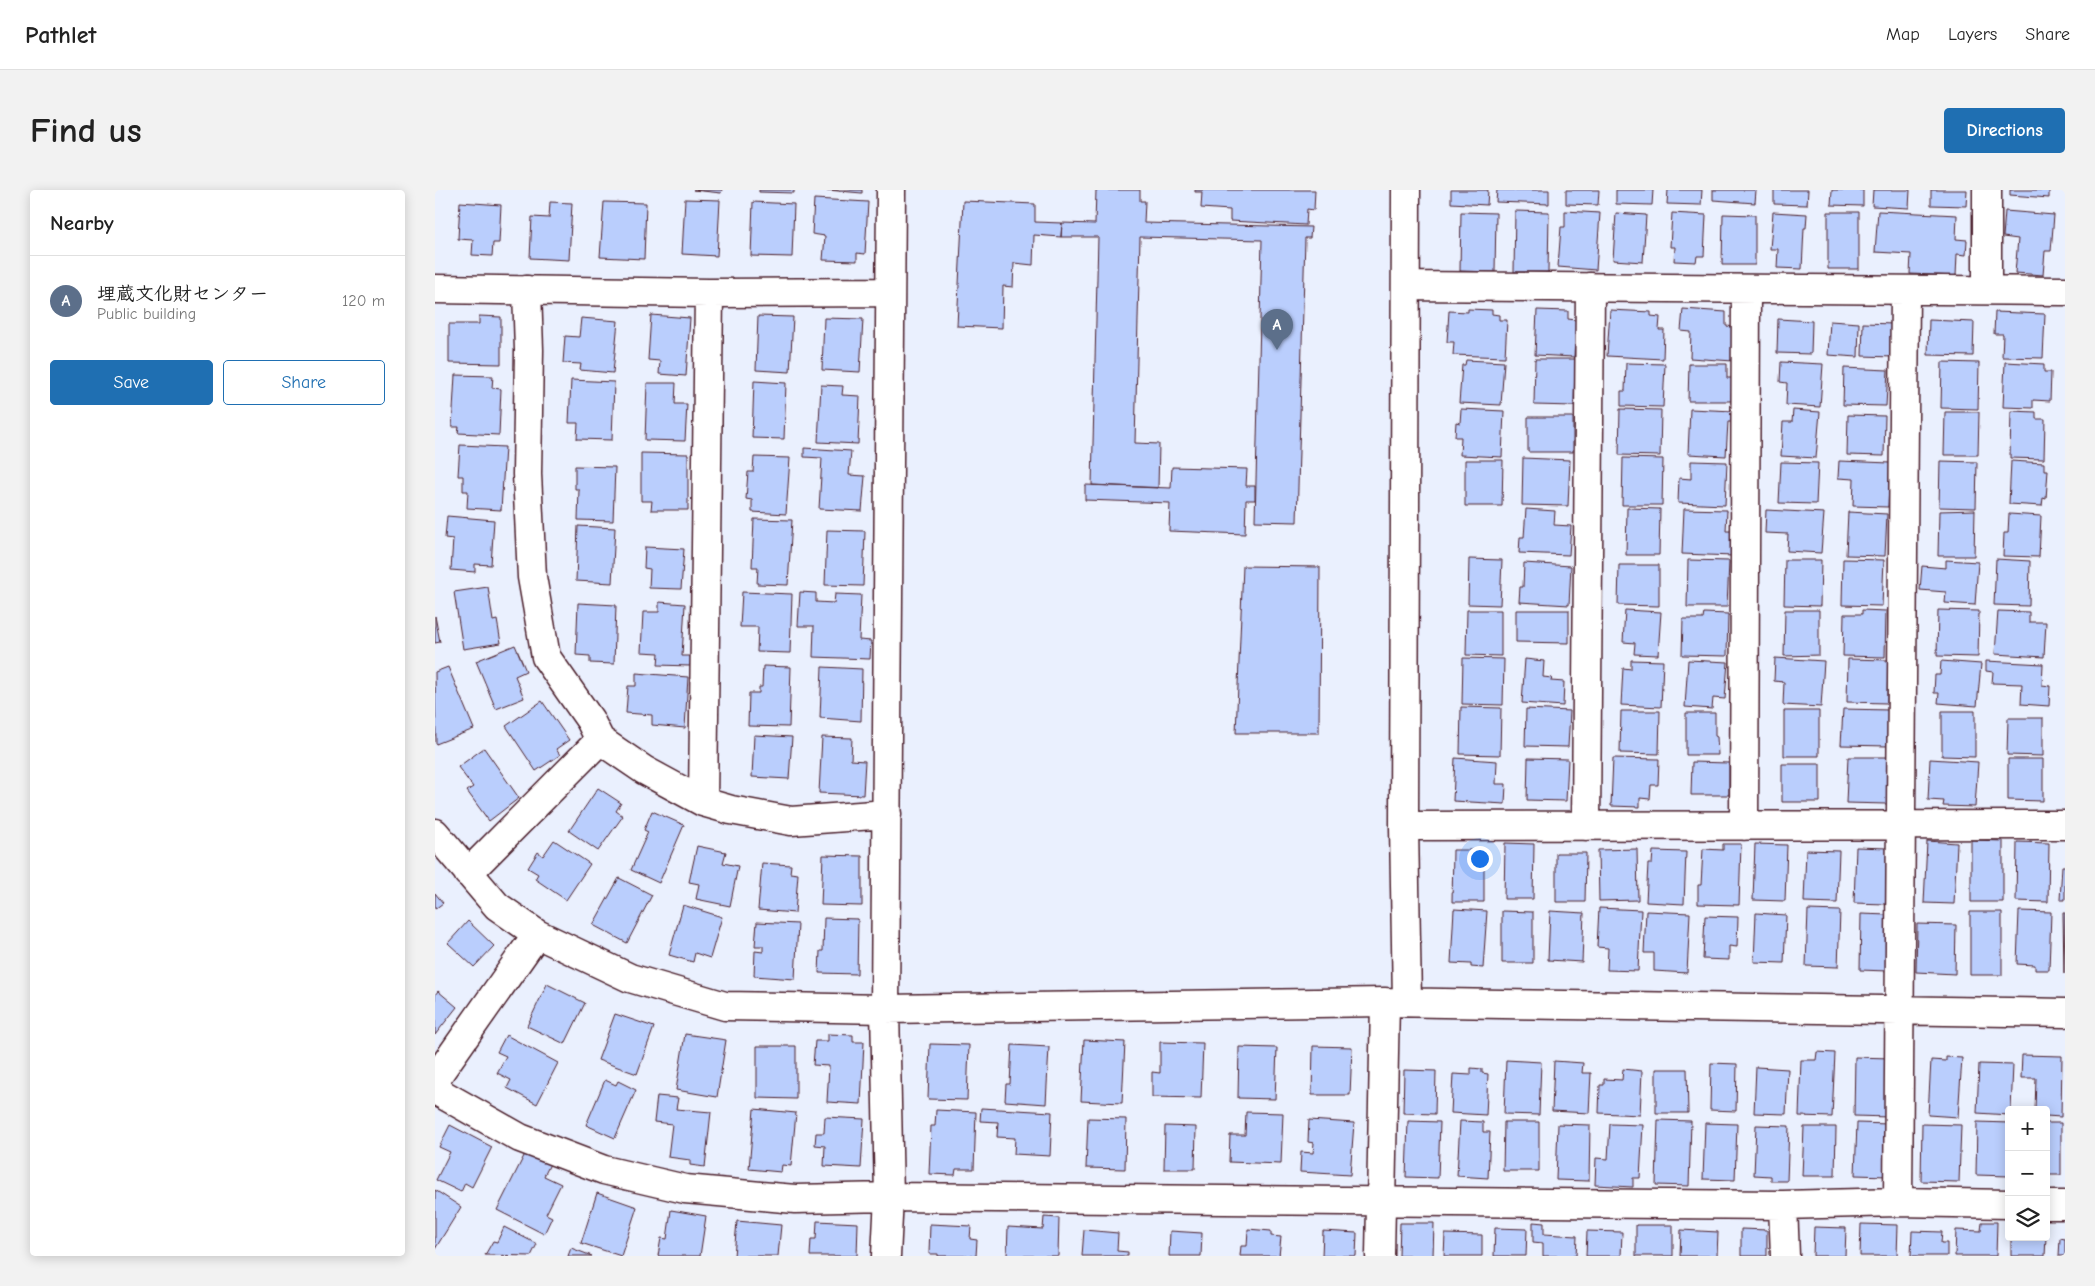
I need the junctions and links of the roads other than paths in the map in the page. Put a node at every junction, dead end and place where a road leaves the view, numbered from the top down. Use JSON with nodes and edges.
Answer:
{"nodes":[{"id":1,"x":891,"y":190,"type":"edge"},
{"id":2,"x":1406,"y":190,"type":"edge"},
{"id":3,"x":1987,"y":190,"type":"edge"},
{"id":4,"x":1406,"y":286,"type":"junction"},
{"id":5,"x":1591,"y":288,"type":"junction"},
{"id":6,"x":1746,"y":288,"type":"junction"},
{"id":7,"x":435,"y":289,"type":"edge"},
{"id":8,"x":527,"y":290,"type":"junction"},
{"id":9,"x":1905,"y":290,"type":"junction"},
{"id":10,"x":1987,"y":290,"type":"junction"},
{"id":11,"x":2065,"y":291,"type":"edge"},
{"id":12,"x":890,"y":292,"type":"junction"},
{"id":13,"x":709,"y":293,"type":"junction"},
{"id":14,"x":601,"y":740,"type":"junction"},
{"id":15,"x":703,"y":802,"type":"junction"},
{"id":16,"x":887,"y":814,"type":"junction"},
{"id":17,"x":1404,"y":826,"type":"junction"},
{"id":18,"x":1586,"y":826,"type":"junction"},
{"id":19,"x":1744,"y":826,"type":"junction"},
{"id":20,"x":1901,"y":826,"type":"junction"},
{"id":21,"x":2065,"y":826,"type":"edge"},
{"id":22,"x":435,"y":834,"type":"edge"},
{"id":23,"x":468,"y":873,"type":"junction"},
{"id":24,"x":537,"y":934,"type":"junction"},
{"id":25,"x":1396,"y":1002,"type":"junction"},
{"id":26,"x":885,"y":1009,"type":"junction"},
{"id":27,"x":1900,"y":1010,"type":"junction"},
{"id":28,"x":2065,"y":1013,"type":"edge"},
{"id":29,"x":435,"y":1079,"type":"edge"},
{"id":30,"x":435,"y":1090,"type":"edge"},
{"id":31,"x":889,"y":1197,"type":"junction"},
{"id":32,"x":1381,"y":1201,"type":"junction"},
{"id":33,"x":1898,"y":1202,"type":"junction"},
{"id":34,"x":2005,"y":1204,"type":"edge"},
{"id":35,"x":1783,"y":1205,"type":"junction"},
{"id":36,"x":2050,"y":1205,"type":"edge"},
{"id":37,"x":2065,"y":1205,"type":"edge"},
{"id":38,"x":886,"y":1256,"type":"edge"},
{"id":39,"x":1380,"y":1256,"type":"edge"},
{"id":40,"x":1785,"y":1256,"type":"edge"}],
"edges":[{"from":1,"to":12,"type":"street"},
{"from":2,"to":4,"type":"street"},
{"from":3,"to":10,"type":"street"},
{"from":4,"to":5,"type":"street"},
{"from":4,"to":17,"type":"street"},
{"from":5,"to":6,"type":"street"},
{"from":5,"to":18,"type":"street"},
{"from":6,"to":9,"type":"street"},
{"from":6,"to":19,"type":"street"},
{"from":7,"to":8,"type":"street"},
{"from":8,"to":13,"type":"street"},
{"from":8,"to":14,"type":"street"},
{"from":9,"to":10,"type":"street"},
{"from":9,"to":20,"type":"street"},
{"from":10,"to":11,"type":"street"},
{"from":12,"to":13,"type":"street"},
{"from":12,"to":16,"type":"street"},
{"from":13,"to":15,"type":"street"},
{"from":14,"to":15,"type":"street"},
{"from":14,"to":23,"type":"street"},
{"from":15,"to":16,"type":"street"},
{"from":16,"to":26,"type":"street"},
{"from":17,"to":18,"type":"street"},
{"from":17,"to":25,"type":"street"},
{"from":18,"to":19,"type":"street"},
{"from":19,"to":20,"type":"street"},
{"from":20,"to":21,"type":"street"},
{"from":20,"to":27,"type":"street"},
{"from":22,"to":23,"type":"street"},
{"from":23,"to":24,"type":"street"},
{"from":24,"to":26,"type":"street"},
{"from":24,"to":29,"type":"street"},
{"from":25,"to":26,"type":"street"},
{"from":25,"to":27,"type":"street"},
{"from":25,"to":32,"type":"street"},
{"from":26,"to":31,"type":"street"},
{"from":27,"to":28,"type":"street"},
{"from":27,"to":33,"type":"street"},
{"from":30,"to":31,"type":"street"},
{"from":31,"to":32,"type":"street"},
{"from":31,"to":38,"type":"street"},
{"from":32,"to":35,"type":"street"},
{"from":32,"to":39,"type":"street"},
{"from":33,"to":34,"type":"street"},
{"from":33,"to":35,"type":"street"},
{"from":35,"to":40,"type":"street"},
{"from":36,"to":37,"type":"street"}]}
